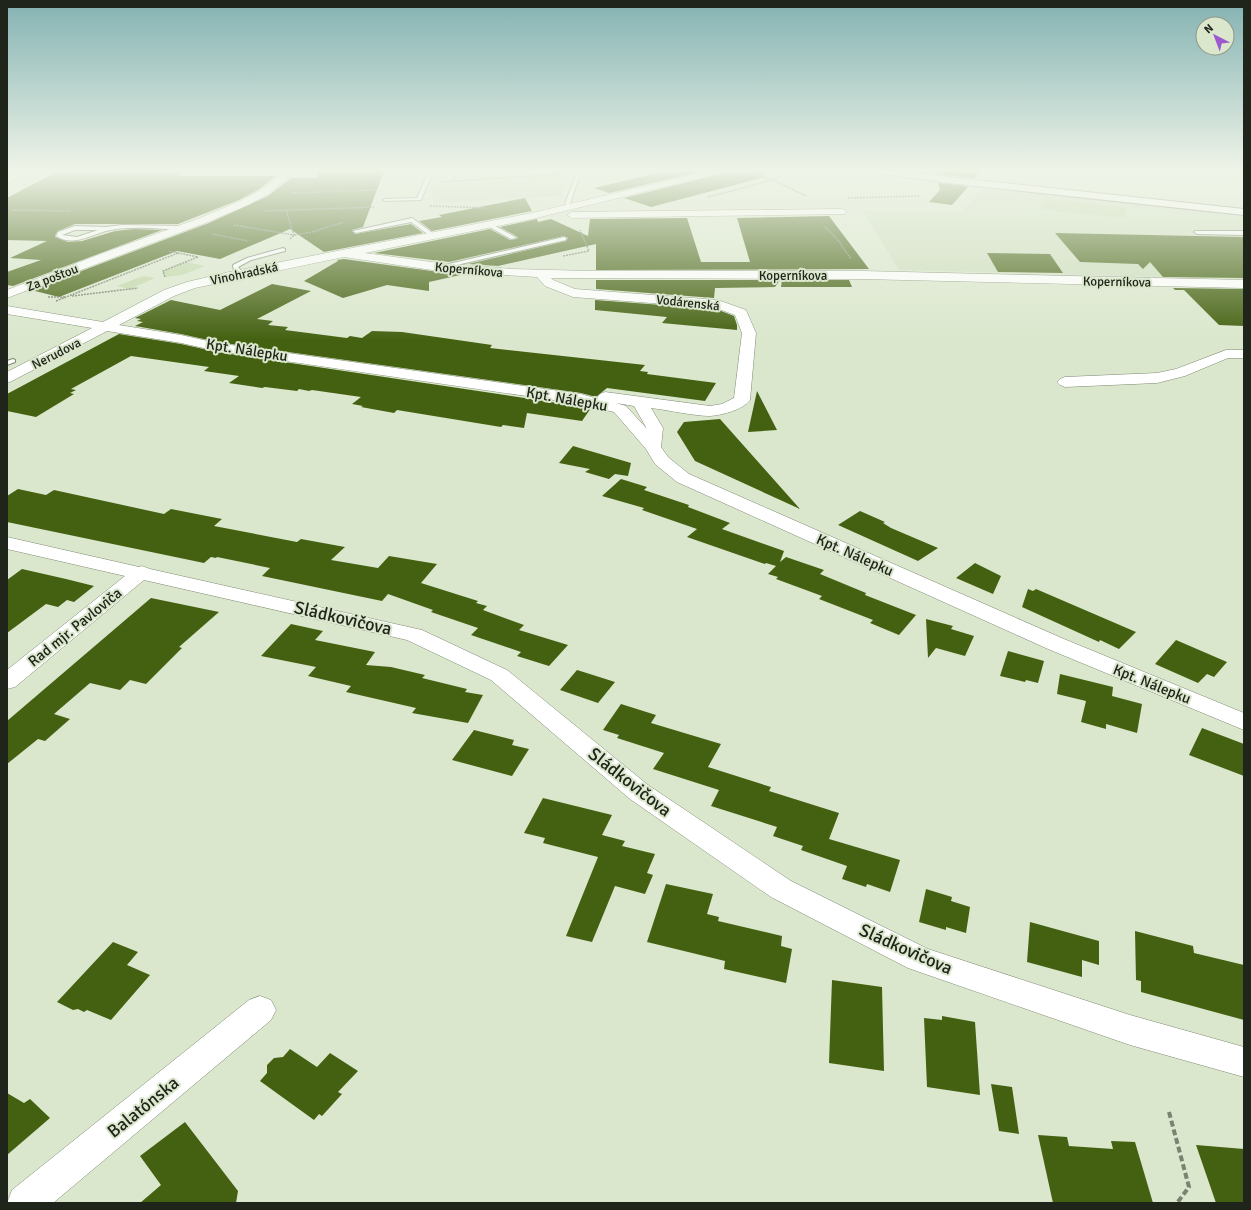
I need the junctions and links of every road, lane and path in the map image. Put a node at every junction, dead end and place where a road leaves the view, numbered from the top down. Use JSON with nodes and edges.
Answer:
{"nodes":[{"id":1,"x":118,"y":227,"type":"edge"},
{"id":2,"x":150,"y":227,"type":"edge"},
{"id":3,"x":247,"y":227,"type":"edge"},
{"id":4,"x":291,"y":227,"type":"edge"},
{"id":5,"x":327,"y":227,"type":"edge"},
{"id":6,"x":374,"y":227,"type":"edge"},
{"id":7,"x":421,"y":227,"type":"edge"},
{"id":8,"x":472,"y":227,"type":"edge"},
{"id":9,"x":494,"y":227,"type":"edge"},
{"id":10,"x":826,"y":227,"type":"edge"},
{"id":11,"x":183,"y":228,"type":"joint"},
{"id":12,"x":106,"y":229,"type":"junction"},
{"id":13,"x":356,"y":231,"type":"dead end"},
{"id":14,"x":1197,"y":232,"type":"dead end"},
{"id":15,"x":1244,"y":233,"type":"edge"},
{"id":16,"x":212,"y":234,"type":"dead end"},
{"id":17,"x":294,"y":236,"type":"junction"},
{"id":18,"x":432,"y":236,"type":"junction"},
{"id":19,"x":513,"y":238,"type":"dead end"},
{"id":20,"x":564,"y":239,"type":"dead end"},
{"id":21,"x":248,"y":241,"type":"dead end"},
{"id":22,"x":285,"y":242,"type":"dead end"},
{"id":23,"x":283,"y":250,"type":"dead end"},
{"id":24,"x":178,"y":253,"type":"dead end"},
{"id":25,"x":343,"y":253,"type":"junction"},
{"id":26,"x":439,"y":267,"type":"junction"},
{"id":27,"x":240,"y":273,"type":"junction"},
{"id":28,"x":541,"y":274,"type":"junction"},
{"id":29,"x":862,"y":275,"type":"junction"},
{"id":30,"x":166,"y":277,"type":"dead end"},
{"id":31,"x":1244,"y":284,"type":"edge"},
{"id":32,"x":144,"y":287,"type":"dead end"},
{"id":33,"x":7,"y":294,"type":"edge"},
{"id":34,"x":66,"y":297,"type":"dead end"},
{"id":35,"x":7,"y":310,"type":"edge"},
{"id":36,"x":34,"y":315,"type":"junction"},
{"id":37,"x":14,"y":323,"type":"dead end"},
{"id":38,"x":106,"y":327,"type":"junction"},
{"id":39,"x":181,"y":339,"type":"junction"},
{"id":40,"x":1244,"y":354,"type":"edge"},
{"id":41,"x":7,"y":378,"type":"edge"},
{"id":42,"x":1065,"y":382,"type":"dead end"},
{"id":43,"x":640,"y":402,"type":"junction"},
{"id":44,"x":653,"y":447,"type":"junction"},
{"id":45,"x":7,"y":543,"type":"edge"},
{"id":46,"x":142,"y":572,"type":"junction"},
{"id":47,"x":7,"y":682,"type":"edge"},
{"id":48,"x":1244,"y":722,"type":"edge"},
{"id":49,"x":260,"y":1010,"type":"dead end"},
{"id":50,"x":1244,"y":1062,"type":"edge"},
{"id":51,"x":1169,"y":1112,"type":"dead end"},
{"id":52,"x":25,"y":1203,"type":"edge"},
{"id":53,"x":1177,"y":1203,"type":"edge"}],
"edges":[{"from":1,"to":12,"type":"lane"},
{"from":2,"to":11,"type":"lane"},
{"from":3,"to":17,"type":"path"},
{"from":4,"to":17,"type":"path"},
{"from":5,"to":17,"type":"path"},
{"from":6,"to":13,"type":"lane"},
{"from":7,"to":18,"type":"lane"},
{"from":8,"to":18,"type":"street","name":"Vinohradská"},
{"from":9,"to":19,"type":"lane"},
{"from":10,"to":29,"type":"path"},
{"from":11,"to":33,"type":"street","name":"Za poštou"},
{"from":12,"to":12,"type":"lane"},
{"from":14,"to":15,"type":"lane"},
{"from":16,"to":21,"type":"path"},
{"from":17,"to":22,"type":"path"},
{"from":18,"to":25,"type":"street","name":"Vinohradská"},
{"from":20,"to":26,"type":"lane"},
{"from":23,"to":27,"type":"lane"},
{"from":24,"to":30,"type":"path"},
{"from":25,"to":26,"type":"street","name":"Koperníkova"},
{"from":25,"to":27,"type":"street","name":"Vinohradská"},
{"from":26,"to":28,"type":"street","name":"Koperníkova"},
{"from":27,"to":38,"type":"street","name":"Vinohradská"},
{"from":28,"to":29,"type":"street","name":"Koperníkova"},
{"from":28,"to":43,"type":"street","name":"Vodárenská"},
{"from":29,"to":31,"type":"street","name":"Koperníkova"},
{"from":32,"to":34,"type":"path"},
{"from":35,"to":36,"type":"street","name":"Kpt. Nálepku"},
{"from":36,"to":37,"type":"street"},
{"from":36,"to":38,"type":"street","name":"Kpt. Nálepku"},
{"from":38,"to":39,"type":"street","name":"Kpt. Nálepku"},
{"from":38,"to":41,"type":"street","name":"Nerudova"},
{"from":39,"to":43,"type":"street"},
{"from":39,"to":44,"type":"street","name":"Kpt. Nálepku"},
{"from":40,"to":42,"type":"street"},
{"from":43,"to":44,"type":"street"},
{"from":44,"to":48,"type":"street","name":"Kpt. Nálepku"},
{"from":45,"to":46,"type":"street","name":"Sládkovičova"},
{"from":46,"to":47,"type":"street","name":"Rad mjr. Pavloviča"},
{"from":46,"to":50,"type":"street","name":"Sládkovičova"},
{"from":49,"to":52,"type":"street","name":"Balatónska"},
{"from":51,"to":53,"type":"path"}]}
